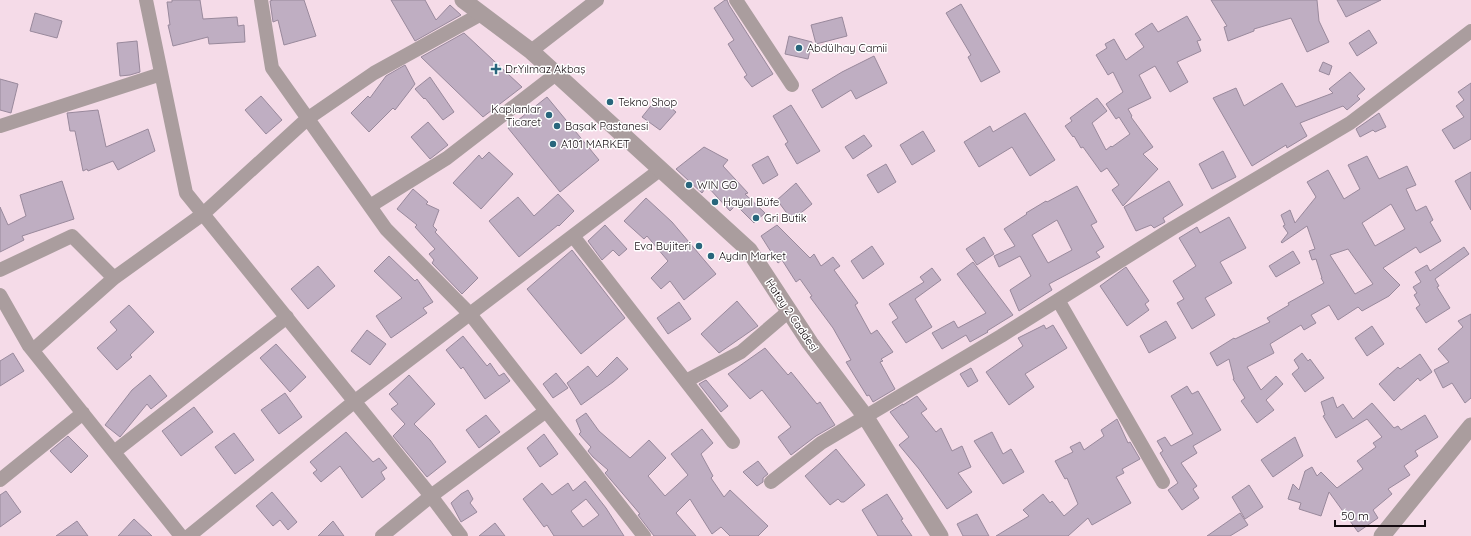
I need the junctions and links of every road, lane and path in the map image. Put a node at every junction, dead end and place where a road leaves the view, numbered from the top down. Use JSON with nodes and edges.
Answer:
{"nodes":[{"id":1,"x":146,"y":0,"type":"edge"},
{"id":2,"x":261,"y":0,"type":"edge"},
{"id":3,"x":463,"y":0,"type":"edge"},
{"id":4,"x":597,"y":0,"type":"edge"},
{"id":5,"x":736,"y":0,"type":"edge"},
{"id":6,"x":481,"y":14,"type":"junction"},
{"id":7,"x":1471,"y":31,"type":"edge"},
{"id":8,"x":531,"y":51,"type":"junction"},
{"id":9,"x":161,"y":74,"type":"junction"},
{"id":10,"x":556,"y":74,"type":"junction"},
{"id":11,"x":792,"y":84,"type":"dead end"},
{"id":12,"x":307,"y":119,"type":"junction"},
{"id":13,"x":0,"y":126,"type":"edge"},
{"id":14,"x":661,"y":169,"type":"junction"},
{"id":15,"x":370,"y":206,"type":"junction"},
{"id":16,"x":203,"y":214,"type":"junction"},
{"id":17,"x":573,"y":236,"type":"junction"},
{"id":18,"x":0,"y":270,"type":"edge"},
{"id":19,"x":114,"y":278,"type":"junction"},
{"id":20,"x":0,"y":295,"type":"edge"},
{"id":21,"x":1058,"y":300,"type":"junction"},
{"id":22,"x":789,"y":311,"type":"junction"},
{"id":23,"x":470,"y":314,"type":"junction"},
{"id":24,"x":5,"y":315,"type":"edge"},
{"id":25,"x":287,"y":317,"type":"junction"},
{"id":26,"x":33,"y":350,"type":"junction"},
{"id":27,"x":686,"y":381,"type":"junction"},
{"id":28,"x":355,"y":401,"type":"junction"},
{"id":29,"x":546,"y":411,"type":"junction"},
{"id":30,"x":83,"y":413,"type":"junction"},
{"id":31,"x":865,"y":416,"type":"junction"},
{"id":32,"x":1471,"y":426,"type":"edge"},
{"id":33,"x":733,"y":442,"type":"dead end"},
{"id":34,"x":114,"y":452,"type":"junction"},
{"id":35,"x":0,"y":480,"type":"edge"},
{"id":36,"x":771,"y":482,"type":"dead end"},
{"id":37,"x":1162,"y":482,"type":"dead end"},
{"id":38,"x":431,"y":496,"type":"junction"},
{"id":39,"x":181,"y":536,"type":"edge"},
{"id":40,"x":189,"y":536,"type":"edge"},
{"id":41,"x":382,"y":536,"type":"edge"},
{"id":42,"x":461,"y":536,"type":"edge"},
{"id":43,"x":644,"y":536,"type":"edge"},
{"id":44,"x":940,"y":536,"type":"edge"},
{"id":45,"x":1382,"y":536,"type":"edge"}],
"edges":[{"from":1,"to":9,"type":"street"},
{"from":2,"to":12,"type":"street"},
{"from":3,"to":6,"type":"street","name":"Hatay 2 Caddesi"},
{"from":4,"to":8,"type":"street"},
{"from":5,"to":11,"type":"street"},
{"from":6,"to":8,"type":"street","name":"Hatay 2 Caddesi"},
{"from":6,"to":12,"type":"street"},
{"from":7,"to":21,"type":"street"},
{"from":8,"to":10,"type":"street","name":"Hatay 2 Caddesi"},
{"from":9,"to":13,"type":"street"},
{"from":9,"to":16,"type":"street"},
{"from":10,"to":14,"type":"street","name":"Hatay 2 Caddesi"},
{"from":10,"to":15,"type":"street"},
{"from":12,"to":15,"type":"street"},
{"from":12,"to":16,"type":"street"},
{"from":14,"to":17,"type":"street"},
{"from":14,"to":22,"type":"street","name":"Hatay 2 Caddesi"},
{"from":15,"to":23,"type":"street"},
{"from":16,"to":19,"type":"street"},
{"from":16,"to":25,"type":"street"},
{"from":17,"to":23,"type":"street"},
{"from":17,"to":27,"type":"street"},
{"from":18,"to":19,"type":"street"},
{"from":19,"to":26,"type":"street"},
{"from":20,"to":24,"type":"street"},
{"from":21,"to":31,"type":"street"},
{"from":21,"to":37,"type":"street"},
{"from":22,"to":27,"type":"street"},
{"from":22,"to":31,"type":"street","name":"Hatay 2 Caddesi"},
{"from":23,"to":28,"type":"street"},
{"from":23,"to":29,"type":"street"},
{"from":24,"to":26,"type":"street"},
{"from":25,"to":28,"type":"street"},
{"from":25,"to":34,"type":"street"},
{"from":26,"to":30,"type":"street"},
{"from":27,"to":33,"type":"street"},
{"from":28,"to":38,"type":"street"},
{"from":28,"to":40,"type":"street"},
{"from":29,"to":38,"type":"street"},
{"from":29,"to":43,"type":"street"},
{"from":30,"to":34,"type":"street"},
{"from":30,"to":35,"type":"street"},
{"from":31,"to":36,"type":"street"},
{"from":31,"to":44,"type":"street","name":"Hatay 2 Caddesi"},
{"from":32,"to":45,"type":"street"},
{"from":34,"to":39,"type":"street"},
{"from":38,"to":41,"type":"street"},
{"from":38,"to":42,"type":"street"}]}
